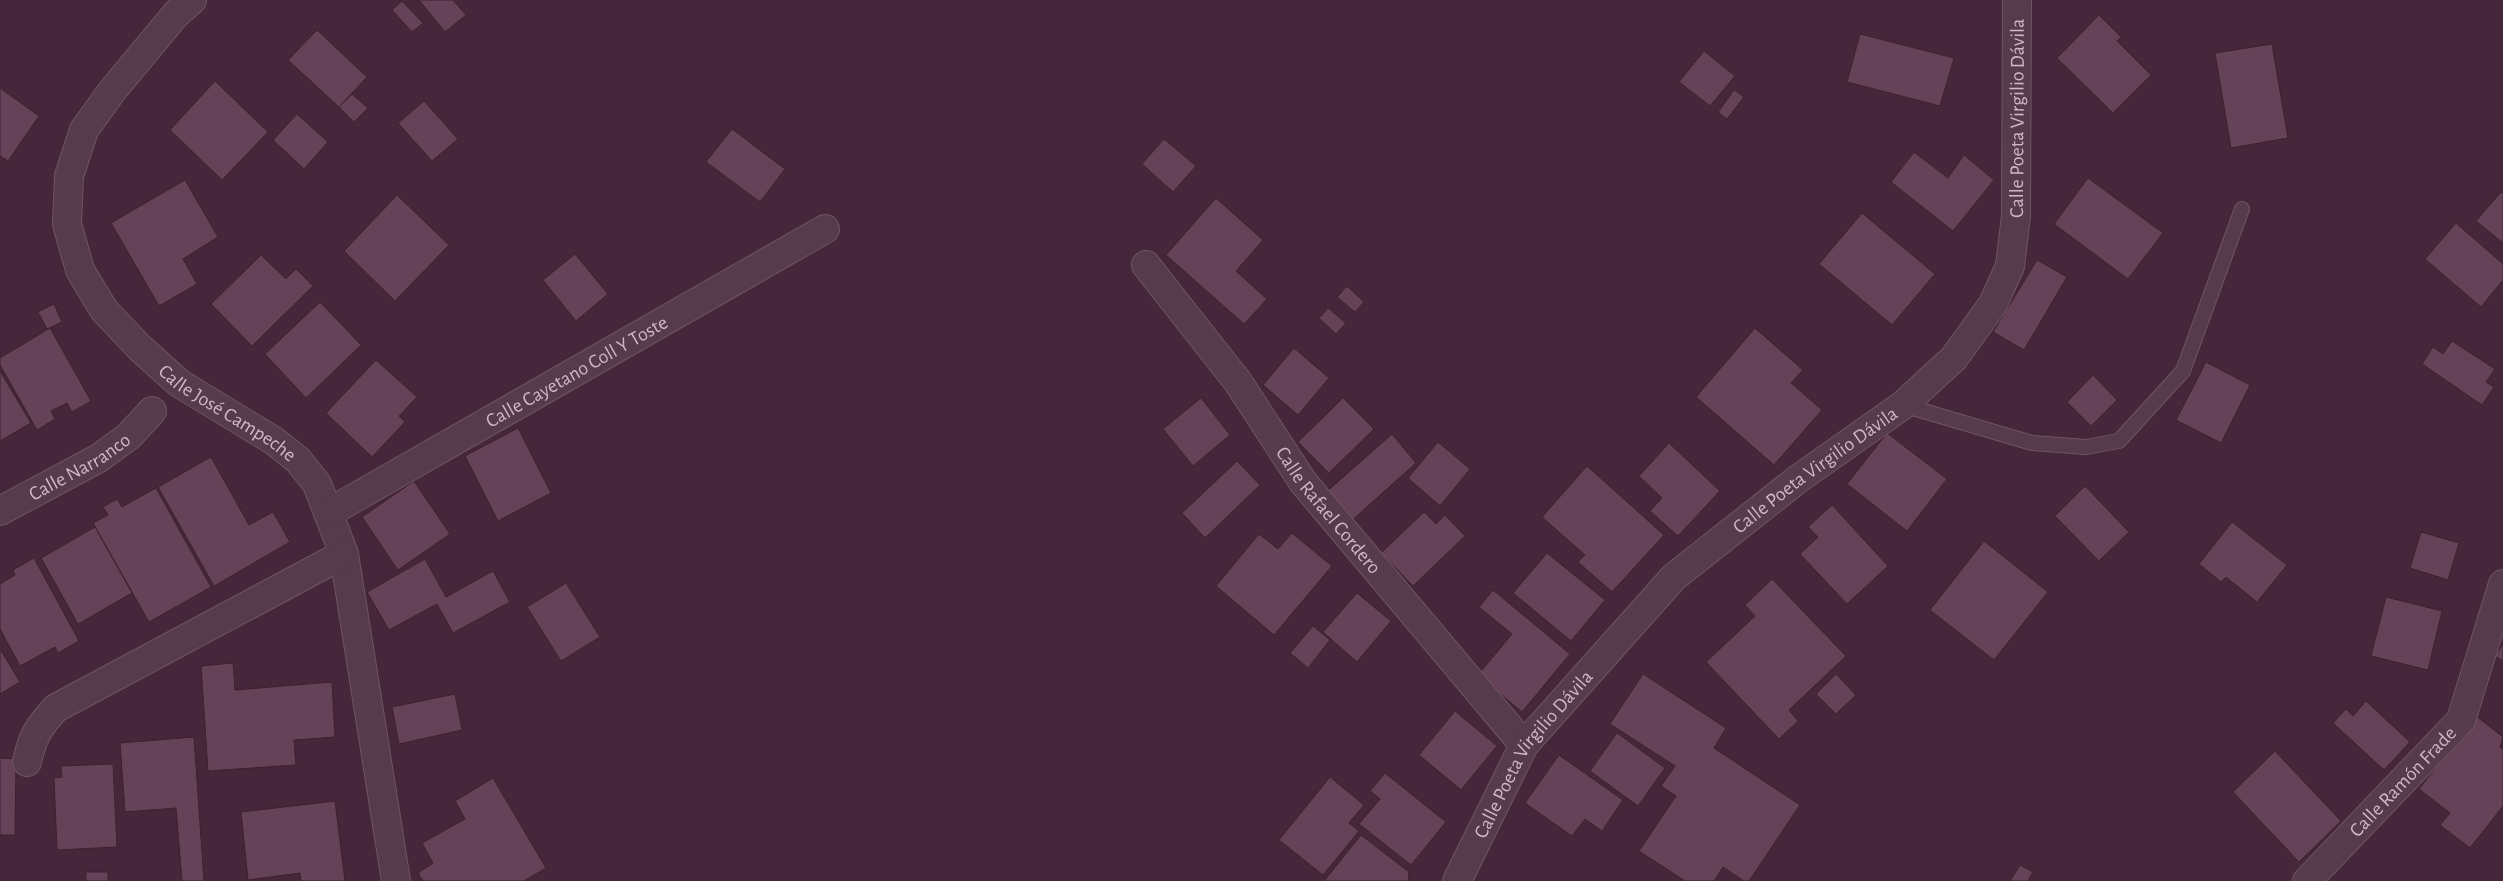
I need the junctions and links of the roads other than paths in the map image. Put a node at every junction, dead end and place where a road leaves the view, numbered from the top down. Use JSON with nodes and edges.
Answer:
{"nodes":[{"id":1,"x":192,"y":0,"type":"edge"},
{"id":2,"x":2017,"y":0,"type":"edge"},
{"id":3,"x":2242,"y":209,"type":"dead end"},
{"id":4,"x":825,"y":229,"type":"dead end"},
{"id":5,"x":1146,"y":265,"type":"dead end"},
{"id":6,"x":1903,"y":405,"type":"junction"},
{"id":7,"x":152,"y":411,"type":"dead end"},
{"id":8,"x":0,"y":511,"type":"edge"},
{"id":9,"x":328,"y":512,"type":"junction"},
{"id":10,"x":344,"y":554,"type":"junction"},
{"id":11,"x":2503,"y":584,"type":"edge"},
{"id":12,"x":1524,"y":745,"type":"junction"},
{"id":13,"x":27,"y":762,"type":"dead end"},
{"id":14,"x":396,"y":881,"type":"edge"},
{"id":15,"x":1457,"y":881,"type":"edge"},
{"id":16,"x":2307,"y":881,"type":"edge"}],
"edges":[{"from":1,"to":9,"type":"street","name":"Calle José Campeche"},
{"from":2,"to":6,"type":"street","name":"Calle Poeta Virgilio Dávila"},
{"from":3,"to":6,"type":"lane"},
{"from":4,"to":9,"type":"street","name":"Calle Cayetano Coll Y Toste"},
{"from":5,"to":12,"type":"street","name":"Calle Rafael Cordero"},
{"from":6,"to":12,"type":"street","name":"Calle Poeta Virgilio Dávila"},
{"from":7,"to":8,"type":"street","name":"Calle Narranco"},
{"from":9,"to":10,"type":"street","name":"Calle José Campeche"},
{"from":10,"to":13,"type":"street"},
{"from":10,"to":14,"type":"street","name":"Calle José Campeche"},
{"from":11,"to":16,"type":"street","name":"Calle Ramón Frade"},
{"from":12,"to":15,"type":"street","name":"Calle Poeta Virgilio Dávila"}]}
